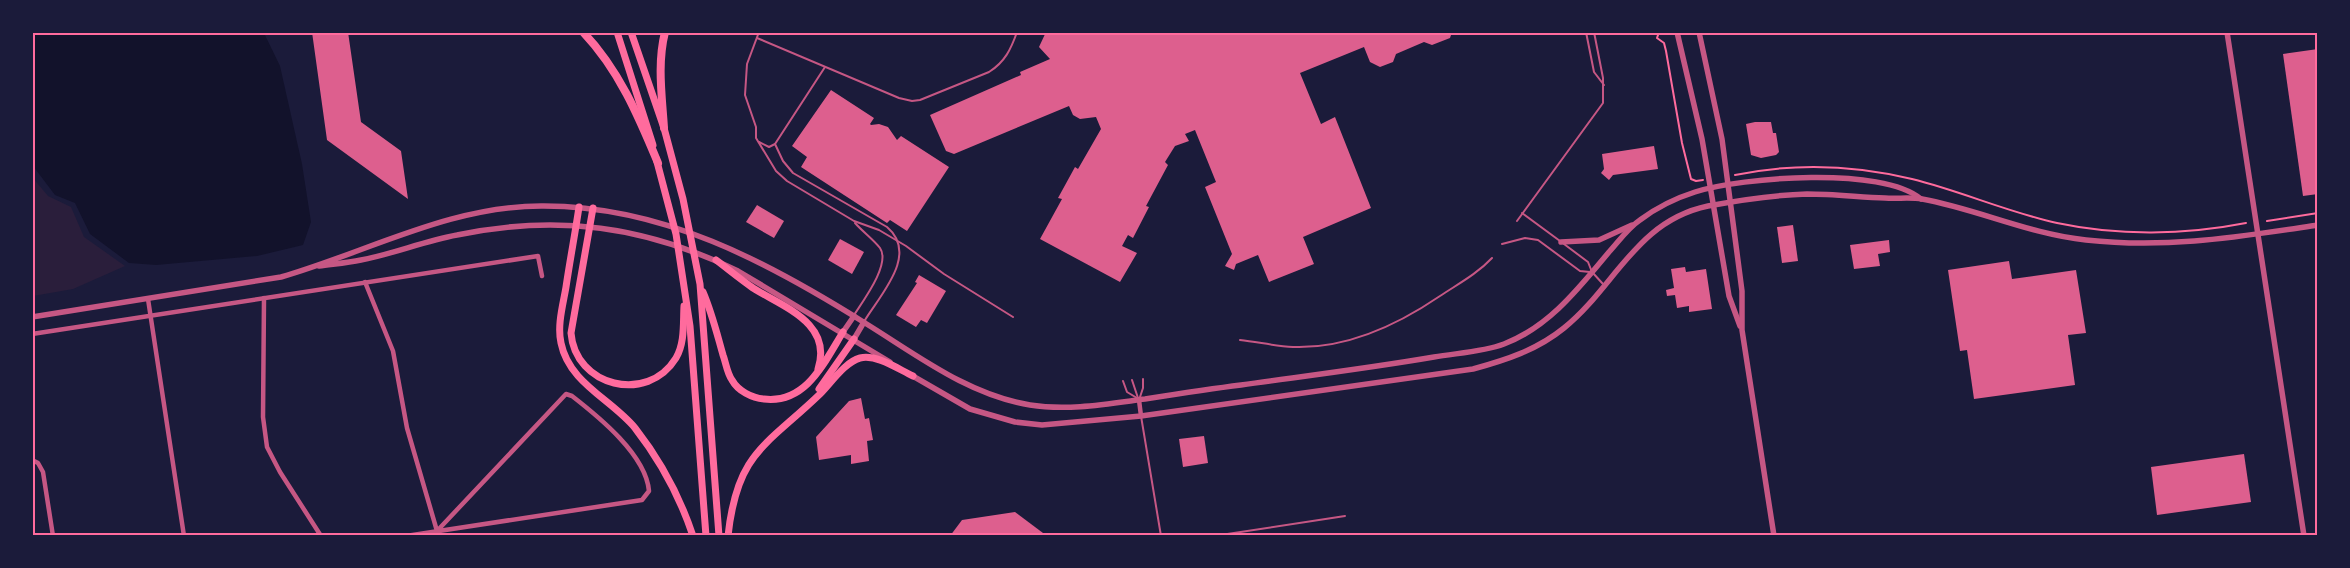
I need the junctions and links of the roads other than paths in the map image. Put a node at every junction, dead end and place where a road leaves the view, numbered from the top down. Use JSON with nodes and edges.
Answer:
{"nodes":[{"id":1,"x":583,"y":32,"type":"edge"},
{"id":2,"x":617,"y":32,"type":"edge"},
{"id":3,"x":631,"y":32,"type":"edge"},
{"id":4,"x":665,"y":32,"type":"edge"},
{"id":5,"x":759,"y":32,"type":"edge"},
{"id":6,"x":1017,"y":32,"type":"edge"},
{"id":7,"x":1586,"y":32,"type":"edge"},
{"id":8,"x":1594,"y":32,"type":"edge"},
{"id":9,"x":1677,"y":32,"type":"edge"},
{"id":10,"x":1699,"y":32,"type":"edge"},
{"id":11,"x":2227,"y":32,"type":"edge"},
{"id":12,"x":756,"y":38,"type":"junction"},
{"id":13,"x":826,"y":67,"type":"junction"},
{"id":14,"x":1604,"y":85,"type":"junction"},
{"id":15,"x":664,"y":128,"type":"junction"},
{"id":16,"x":757,"y":142,"type":"junction"},
{"id":17,"x":775,"y":144,"type":"junction"},
{"id":18,"x":658,"y":163,"type":"junction"},
{"id":19,"x":1727,"y":186,"type":"junction"},
{"id":20,"x":1711,"y":188,"type":"junction"},
{"id":21,"x":1921,"y":199,"type":"junction"},
{"id":22,"x":1729,"y":203,"type":"junction"},
{"id":23,"x":1714,"y":206,"type":"junction"},
{"id":24,"x":579,"y":207,"type":"junction"},
{"id":25,"x":593,"y":208,"type":"junction"},
{"id":26,"x":1522,"y":213,"type":"junction"},
{"id":27,"x":1517,"y":220,"type":"dead end"},
{"id":28,"x":854,"y":221,"type":"junction"},
{"id":29,"x":1634,"y":224,"type":"junction"},
{"id":30,"x":576,"y":225,"type":"junction"},
{"id":31,"x":2318,"y":225,"type":"edge"},
{"id":32,"x":590,"y":226,"type":"junction"},
{"id":33,"x":2259,"y":233,"type":"junction"},
{"id":34,"x":899,"y":242,"type":"junction"},
{"id":35,"x":1561,"y":242,"type":"junction"},
{"id":36,"x":1502,"y":244,"type":"dead end"},
{"id":37,"x":1492,"y":258,"type":"dead end"},
{"id":38,"x":716,"y":260,"type":"junction"},
{"id":39,"x":319,"y":266,"type":"junction"},
{"id":40,"x":1592,"y":272,"type":"junction"},
{"id":41,"x":542,"y":276,"type":"dead end"},
{"id":42,"x":699,"y":281,"type":"junction"},
{"id":43,"x":365,"y":282,"type":"junction"},
{"id":44,"x":1604,"y":285,"type":"junction"},
{"id":45,"x":685,"y":288,"type":"junction"},
{"id":46,"x":264,"y":298,"type":"junction"},
{"id":47,"x":148,"y":300,"type":"junction"},
{"id":48,"x":150,"y":315,"type":"junction"},
{"id":49,"x":854,"y":316,"type":"junction"},
{"id":50,"x":32,"y":317,"type":"edge"},
{"id":51,"x":1013,"y":317,"type":"dead end"},
{"id":52,"x":864,"y":322,"type":"junction"},
{"id":53,"x":1742,"y":330,"type":"junction"},
{"id":54,"x":843,"y":332,"type":"junction"},
{"id":55,"x":32,"y":334,"type":"edge"},
{"id":56,"x":854,"y":339,"type":"junction"},
{"id":57,"x":1240,"y":340,"type":"dead end"},
{"id":58,"x":816,"y":376,"type":"junction"},
{"id":59,"x":913,"y":376,"type":"junction"},
{"id":60,"x":1143,"y":379,"type":"dead end"},
{"id":61,"x":1132,"y":380,"type":"dead end"},
{"id":62,"x":1123,"y":382,"type":"dead end"},
{"id":63,"x":1139,"y":400,"type":"junction"},
{"id":64,"x":804,"y":410,"type":"junction"},
{"id":65,"x":1142,"y":416,"type":"junction"},
{"id":66,"x":32,"y":460,"type":"edge"},
{"id":67,"x":1345,"y":516,"type":"dead end"},
{"id":68,"x":437,"y":531,"type":"junction"},
{"id":69,"x":53,"y":536,"type":"edge"},
{"id":70,"x":184,"y":536,"type":"edge"},
{"id":71,"x":321,"y":536,"type":"edge"},
{"id":72,"x":406,"y":536,"type":"edge"},
{"id":73,"x":440,"y":536,"type":"edge"},
{"id":74,"x":693,"y":536,"type":"edge"},
{"id":75,"x":706,"y":536,"type":"edge"},
{"id":76,"x":719,"y":536,"type":"edge"},
{"id":77,"x":728,"y":536,"type":"edge"},
{"id":78,"x":1161,"y":536,"type":"edge"},
{"id":79,"x":1214,"y":536,"type":"edge"},
{"id":80,"x":1774,"y":536,"type":"edge"},
{"id":81,"x":2304,"y":536,"type":"edge"}],
"edges":[{"from":1,"to":18,"type":"highway"},
{"from":2,"to":18,"type":"highway"},
{"from":3,"to":15,"type":"highway"},
{"from":4,"to":15,"type":"highway"},
{"from":5,"to":12,"type":"lane"},
{"from":6,"to":13,"type":"lane"},
{"from":7,"to":14,"type":"lane"},
{"from":8,"to":14,"type":"lane"},
{"from":9,"to":20,"type":"street"},
{"from":10,"to":19,"type":"street"},
{"from":11,"to":33,"type":"street"},
{"from":12,"to":13,"type":"lane"},
{"from":12,"to":16,"type":"lane"},
{"from":13,"to":17,"type":"lane"},
{"from":14,"to":26,"type":"lane"},
{"from":15,"to":42,"type":"highway"},
{"from":16,"to":17,"type":"lane"},
{"from":16,"to":28,"type":"lane"},
{"from":17,"to":34,"type":"lane"},
{"from":18,"to":45,"type":"highway"},
{"from":19,"to":20,"type":"street"},
{"from":19,"to":21,"type":"street"},
{"from":19,"to":22,"type":"street"},
{"from":20,"to":23,"type":"street"},
{"from":20,"to":29,"type":"street"},
{"from":21,"to":22,"type":"street"},
{"from":21,"to":33,"type":"street"},
{"from":22,"to":23,"type":"street"},
{"from":22,"to":53,"type":"street"},
{"from":23,"to":44,"type":"street"},
{"from":23,"to":53,"type":"street"},
{"from":24,"to":25,"type":"street"},
{"from":24,"to":30,"type":"highway"},
{"from":24,"to":39,"type":"street"},
{"from":25,"to":32,"type":"highway"},
{"from":25,"to":49,"type":"street"},
{"from":26,"to":27,"type":"lane"},
{"from":26,"to":35,"type":"lane"},
{"from":28,"to":34,"type":"lane"},
{"from":28,"to":49,"type":"lane"},
{"from":29,"to":35,"type":"street"},
{"from":29,"to":40,"type":"street"},
{"from":30,"to":32,"type":"street"},
{"from":30,"to":39,"type":"street"},
{"from":30,"to":74,"type":"highway"},
{"from":31,"to":33,"type":"street"},
{"from":32,"to":38,"type":"street"},
{"from":32,"to":45,"type":"highway"},
{"from":33,"to":81,"type":"street"},
{"from":34,"to":51,"type":"lane"},
{"from":34,"to":52,"type":"lane"},
{"from":35,"to":40,"type":"lane"},
{"from":36,"to":40,"type":"lane"},
{"from":37,"to":57,"type":"lane"},
{"from":38,"to":54,"type":"street"},
{"from":38,"to":58,"type":"highway"},
{"from":39,"to":47,"type":"street"},
{"from":40,"to":44,"type":"lane"},
{"from":40,"to":63,"type":"street"},
{"from":41,"to":43,"type":"street"},
{"from":42,"to":58,"type":"highway"},
{"from":42,"to":76,"type":"highway"},
{"from":43,"to":46,"type":"street"},
{"from":43,"to":68,"type":"street"},
{"from":44,"to":65,"type":"street"},
{"from":45,"to":75,"type":"highway"},
{"from":46,"to":48,"type":"street"},
{"from":46,"to":71,"type":"street"},
{"from":47,"to":48,"type":"street"},
{"from":47,"to":50,"type":"street"},
{"from":48,"to":55,"type":"street"},
{"from":48,"to":70,"type":"street"},
{"from":49,"to":52,"type":"street"},
{"from":49,"to":54,"type":"street"},
{"from":52,"to":56,"type":"street"},
{"from":52,"to":63,"type":"street"},
{"from":53,"to":80,"type":"street"},
{"from":54,"to":56,"type":"street"},
{"from":54,"to":58,"type":"highway"},
{"from":56,"to":59,"type":"street"},
{"from":56,"to":64,"type":"highway"},
{"from":59,"to":64,"type":"highway"},
{"from":59,"to":65,"type":"street"},
{"from":60,"to":63,"type":"lane"},
{"from":61,"to":63,"type":"lane"},
{"from":62,"to":63,"type":"lane"},
{"from":63,"to":65,"type":"street"},
{"from":64,"to":77,"type":"highway"},
{"from":65,"to":78,"type":"lane"},
{"from":66,"to":69,"type":"street"},
{"from":67,"to":79,"type":"lane"},
{"from":68,"to":68,"type":"street"},
{"from":68,"to":72,"type":"street"},
{"from":68,"to":73,"type":"street"}]}
